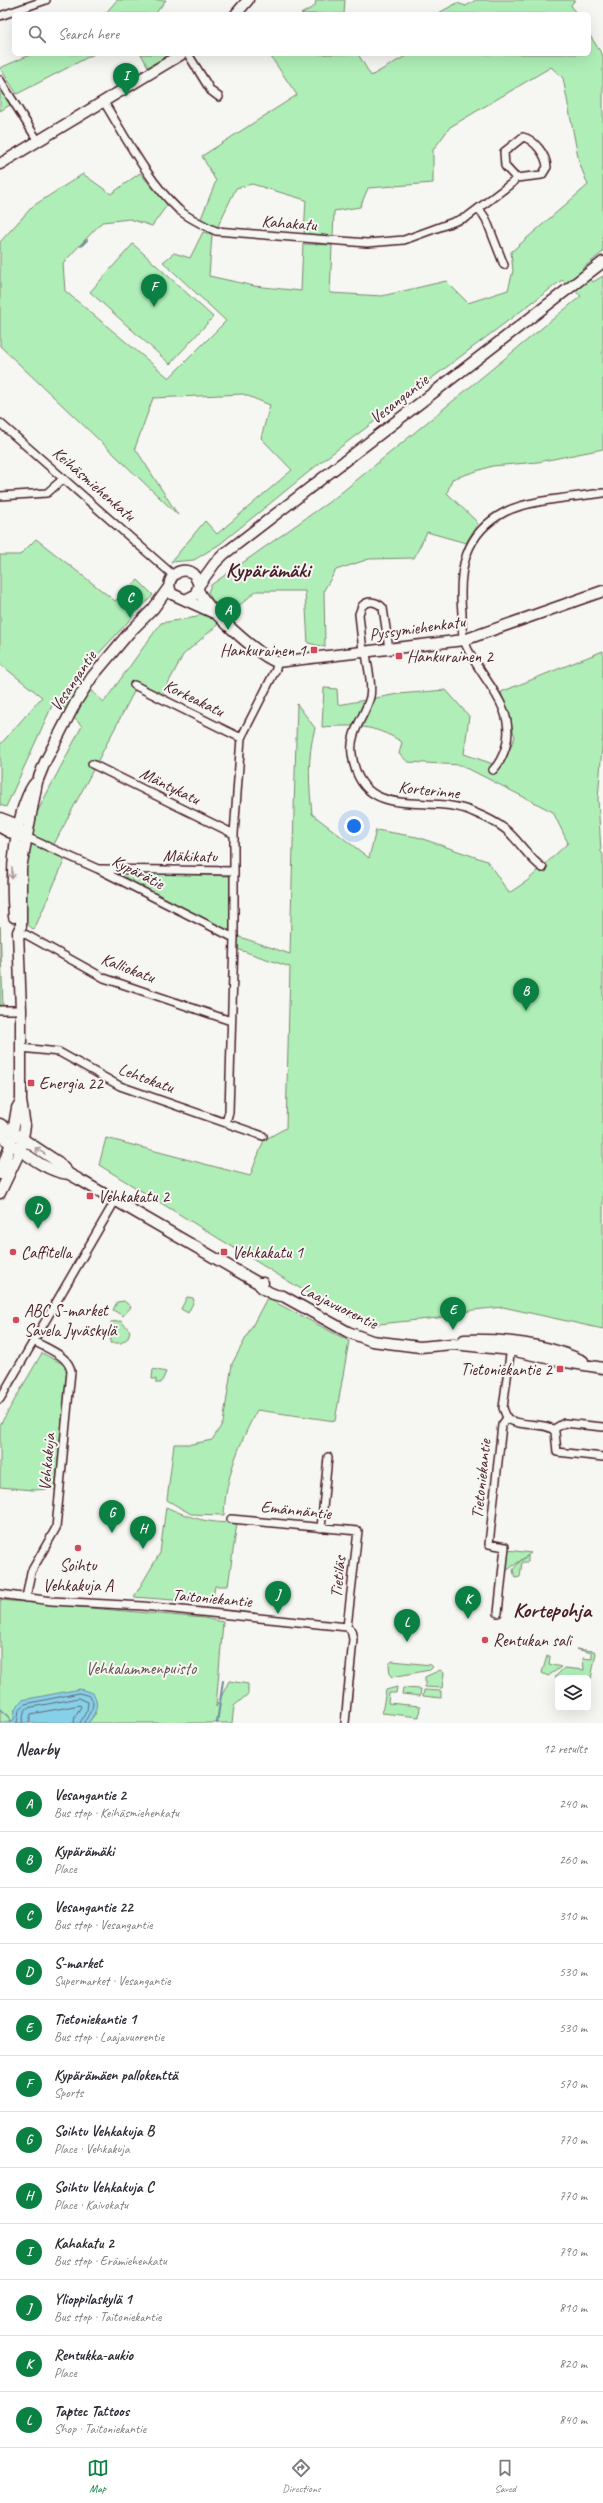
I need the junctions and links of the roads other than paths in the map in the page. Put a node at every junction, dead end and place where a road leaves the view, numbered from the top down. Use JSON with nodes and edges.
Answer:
{"nodes":[{"id":1,"x":46,"y":0,"type":"edge"},
{"id":2,"x":248,"y":0,"type":"edge"},
{"id":3,"x":238,"y":12,"type":"edge"},
{"id":4,"x":0,"y":16,"type":"edge"},
{"id":5,"x":179,"y":56,"type":"edge"},
{"id":6,"x":189,"y":56,"type":"edge"},
{"id":7,"x":0,"y":80,"type":"edge"},
{"id":8,"x":219,"y":97,"type":"dead end"},
{"id":9,"x":104,"y":102,"type":"junction"},
{"id":10,"x":38,"y":141,"type":"junction"},
{"id":11,"x":0,"y":164,"type":"edge"},
{"id":12,"x":516,"y":178,"type":"junction"},
{"id":13,"x":480,"y":210,"type":"junction"},
{"id":14,"x":603,"y":262,"type":"edge"},
{"id":15,"x":504,"y":265,"type":"dead end"},
{"id":16,"x":0,"y":423,"type":"edge"},
{"id":17,"x":63,"y":479,"type":"junction"},
{"id":18,"x":603,"y":493,"type":"edge"},
{"id":19,"x":0,"y":496,"type":"edge"},
{"id":20,"x":215,"y":563,"type":"junction"},
{"id":21,"x":169,"y":573,"type":"junction"},
{"id":22,"x":192,"y":573,"type":"junction"},
{"id":23,"x":169,"y":587,"type":"junction"},
{"id":24,"x":199,"y":587,"type":"junction"},
{"id":25,"x":603,"y":591,"type":"edge"},
{"id":26,"x":180,"y":599,"type":"junction"},
{"id":27,"x":153,"y":609,"type":"junction"},
{"id":28,"x":214,"y":613,"type":"junction"},
{"id":29,"x":464,"y":640,"type":"junction"},
{"id":30,"x":389,"y":650,"type":"junction"},
{"id":31,"x":365,"y":652,"type":"junction"},
{"id":32,"x":277,"y":662,"type":"junction"},
{"id":33,"x":134,"y":685,"type":"dead end"},
{"id":34,"x":241,"y":738,"type":"junction"},
{"id":35,"x":92,"y":764,"type":"dead end"},
{"id":36,"x":493,"y":770,"type":"dead end"},
{"id":37,"x":37,"y":782,"type":"junction"},
{"id":38,"x":0,"y":818,"type":"edge"},
{"id":39,"x":0,"y":827,"type":"edge"},
{"id":40,"x":17,"y":831,"type":"junction"},
{"id":41,"x":234,"y":834,"type":"junction"},
{"id":42,"x":26,"y":837,"type":"junction"},
{"id":43,"x":543,"y":868,"type":"dead end"},
{"id":44,"x":98,"y":870,"type":"junction"},
{"id":45,"x":234,"y":872,"type":"junction"},
{"id":46,"x":18,"y":932,"type":"junction"},
{"id":47,"x":234,"y":938,"type":"junction"},
{"id":48,"x":0,"y":1010,"type":"edge"},
{"id":49,"x":21,"y":1010,"type":"junction"},
{"id":50,"x":231,"y":1021,"type":"junction"},
{"id":51,"x":21,"y":1048,"type":"junction"},
{"id":52,"x":226,"y":1122,"type":"junction"},
{"id":53,"x":0,"y":1124,"type":"edge"},
{"id":54,"x":0,"y":1136,"type":"edge"},
{"id":55,"x":263,"y":1136,"type":"dead end"},
{"id":56,"x":17,"y":1141,"type":"junction"},
{"id":57,"x":0,"y":1174,"type":"edge"},
{"id":58,"x":0,"y":1193,"type":"edge"},
{"id":59,"x":115,"y":1200,"type":"junction"},
{"id":60,"x":34,"y":1342,"type":"junction"},
{"id":61,"x":511,"y":1346,"type":"junction"},
{"id":62,"x":603,"y":1368,"type":"edge"},
{"id":63,"x":0,"y":1399,"type":"edge"},
{"id":64,"x":507,"y":1418,"type":"junction"},
{"id":65,"x":603,"y":1427,"type":"edge"},
{"id":66,"x":554,"y":1429,"type":"junction"},
{"id":67,"x":328,"y":1457,"type":"dead end"},
{"id":68,"x":603,"y":1458,"type":"edge"},
{"id":69,"x":231,"y":1519,"type":"dead end"},
{"id":70,"x":321,"y":1528,"type":"junction"},
{"id":71,"x":358,"y":1531,"type":"joint"},
{"id":72,"x":0,"y":1594,"type":"edge"},
{"id":73,"x":26,"y":1598,"type":"junction"},
{"id":74,"x":498,"y":1613,"type":"dead end"},
{"id":75,"x":347,"y":1627,"type":"junction"},
{"id":76,"x":345,"y":1723,"type":"edge"}],
"edges":[{"from":1,"to":4,"type":"street"},
{"from":2,"to":3,"type":"main road"},
{"from":5,"to":9,"type":"main road"},
{"from":6,"to":8,"type":"street"},
{"from":7,"to":10,"type":"street"},
{"from":9,"to":10,"type":"main road"},
{"from":9,"to":13,"type":"street","name":"Kahakatu"},
{"from":10,"to":11,"type":"main road"},
{"from":12,"to":12,"type":"street"},
{"from":12,"to":13,"type":"street","name":"Kahakatu"},
{"from":13,"to":15,"type":"street"},
{"from":14,"to":20,"type":"main road","name":"Vesangantie"},
{"from":16,"to":17,"type":"street","name":"Keihäsmiehenkatu"},
{"from":17,"to":19,"type":"street"},
{"from":17,"to":21,"type":"street","name":"Keihäsmiehenkatu"},
{"from":18,"to":29,"type":"street"},
{"from":20,"to":22,"type":"main road","name":"Vesangantie"},
{"from":20,"to":24,"type":"main road","name":"Vesangantie"},
{"from":21,"to":22,"type":"main road"},
{"from":21,"to":23,"type":"main road"},
{"from":22,"to":24,"type":"main road"},
{"from":23,"to":26,"type":"main road"},
{"from":23,"to":27,"type":"main road","name":"Vesangantie"},
{"from":24,"to":26,"type":"main road"},
{"from":24,"to":28,"type":"main road"},
{"from":25,"to":29,"type":"main road","name":"Pyssymiehenkatu"},
{"from":26,"to":27,"type":"main road","name":"Vesangantie"},
{"from":26,"to":28,"type":"main road"},
{"from":27,"to":37,"type":"main road","name":"Vesangantie"},
{"from":28,"to":32,"type":"main road"},
{"from":29,"to":30,"type":"main road","name":"Pyssymiehenkatu"},
{"from":29,"to":36,"type":"street"},
{"from":30,"to":31,"type":"main road","name":"Pyssymiehenkatu"},
{"from":30,"to":31,"type":"street","name":"Korterinne"},
{"from":31,"to":32,"type":"main road","name":"Pyssymiehenkatu"},
{"from":31,"to":43,"type":"street","name":"Korterinne"},
{"from":32,"to":34,"type":"street"},
{"from":33,"to":34,"type":"street","name":"Korkeakatu"},
{"from":34,"to":41,"type":"street"},
{"from":35,"to":41,"type":"street","name":"Mäntykatu"},
{"from":37,"to":40,"type":"main road","name":"Vesangantie"},
{"from":37,"to":42,"type":"main road","name":"Vesangantie"},
{"from":38,"to":40,"type":"main road","name":"Kypärätie"},
{"from":39,"to":40,"type":"main road","name":"Kypärätie"},
{"from":40,"to":42,"type":"main road","name":"Kypärätie"},
{"from":40,"to":46,"type":"main road","name":"Vesangantie","one_way":true},
{"from":41,"to":45,"type":"street"},
{"from":42,"to":44,"type":"street","name":"Kypärätie"},
{"from":42,"to":46,"type":"main road","name":"Vesangantie"},
{"from":44,"to":45,"type":"street","name":"Mäkikatu"},
{"from":44,"to":47,"type":"street","name":"Kypärätie"},
{"from":45,"to":47,"type":"street"},
{"from":46,"to":49,"type":"main road","name":"Vesangantie"},
{"from":46,"to":50,"type":"street","name":"Kalliokatu"},
{"from":47,"to":50,"type":"street"},
{"from":48,"to":49,"type":"street"},
{"from":49,"to":51,"type":"main road","name":"Vesangantie"},
{"from":50,"to":52,"type":"street"},
{"from":51,"to":52,"type":"street","name":"Lehtokatu"},
{"from":51,"to":56,"type":"main road","name":"Vesangantie"},
{"from":52,"to":55,"type":"street","name":"Lehtokatu"},
{"from":53,"to":56,"type":"main road"},
{"from":54,"to":56,"type":"main road"},
{"from":56,"to":57,"type":"main road","name":"Vesangantie"},
{"from":56,"to":58,"type":"main road","name":"Vesangantie"},
{"from":56,"to":59,"type":"main road","name":"Laajavuorentie"},
{"from":59,"to":60,"type":"street"},
{"from":59,"to":61,"type":"main road","name":"Laajavuorentie"},
{"from":60,"to":63,"type":"street"},
{"from":60,"to":73,"type":"street","name":"Vehkakuja"},
{"from":61,"to":62,"type":"main road","name":"Laajavuorentie"},
{"from":61,"to":64,"type":"street"},
{"from":64,"to":66,"type":"street"},
{"from":64,"to":74,"type":"street","name":"Tietoniekantie"},
{"from":65,"to":66,"type":"street"},
{"from":66,"to":68,"type":"street"},
{"from":67,"to":70,"type":"street"},
{"from":69,"to":70,"type":"street","name":"Emännäntie"},
{"from":70,"to":71,"type":"street","name":"Emännäntie"},
{"from":71,"to":75,"type":"street","name":"Tietiläs"},
{"from":72,"to":73,"type":"street","name":"Taitoniekantie"},
{"from":73,"to":75,"type":"street","name":"Taitoniekantie"},
{"from":75,"to":76,"type":"street"}]}
